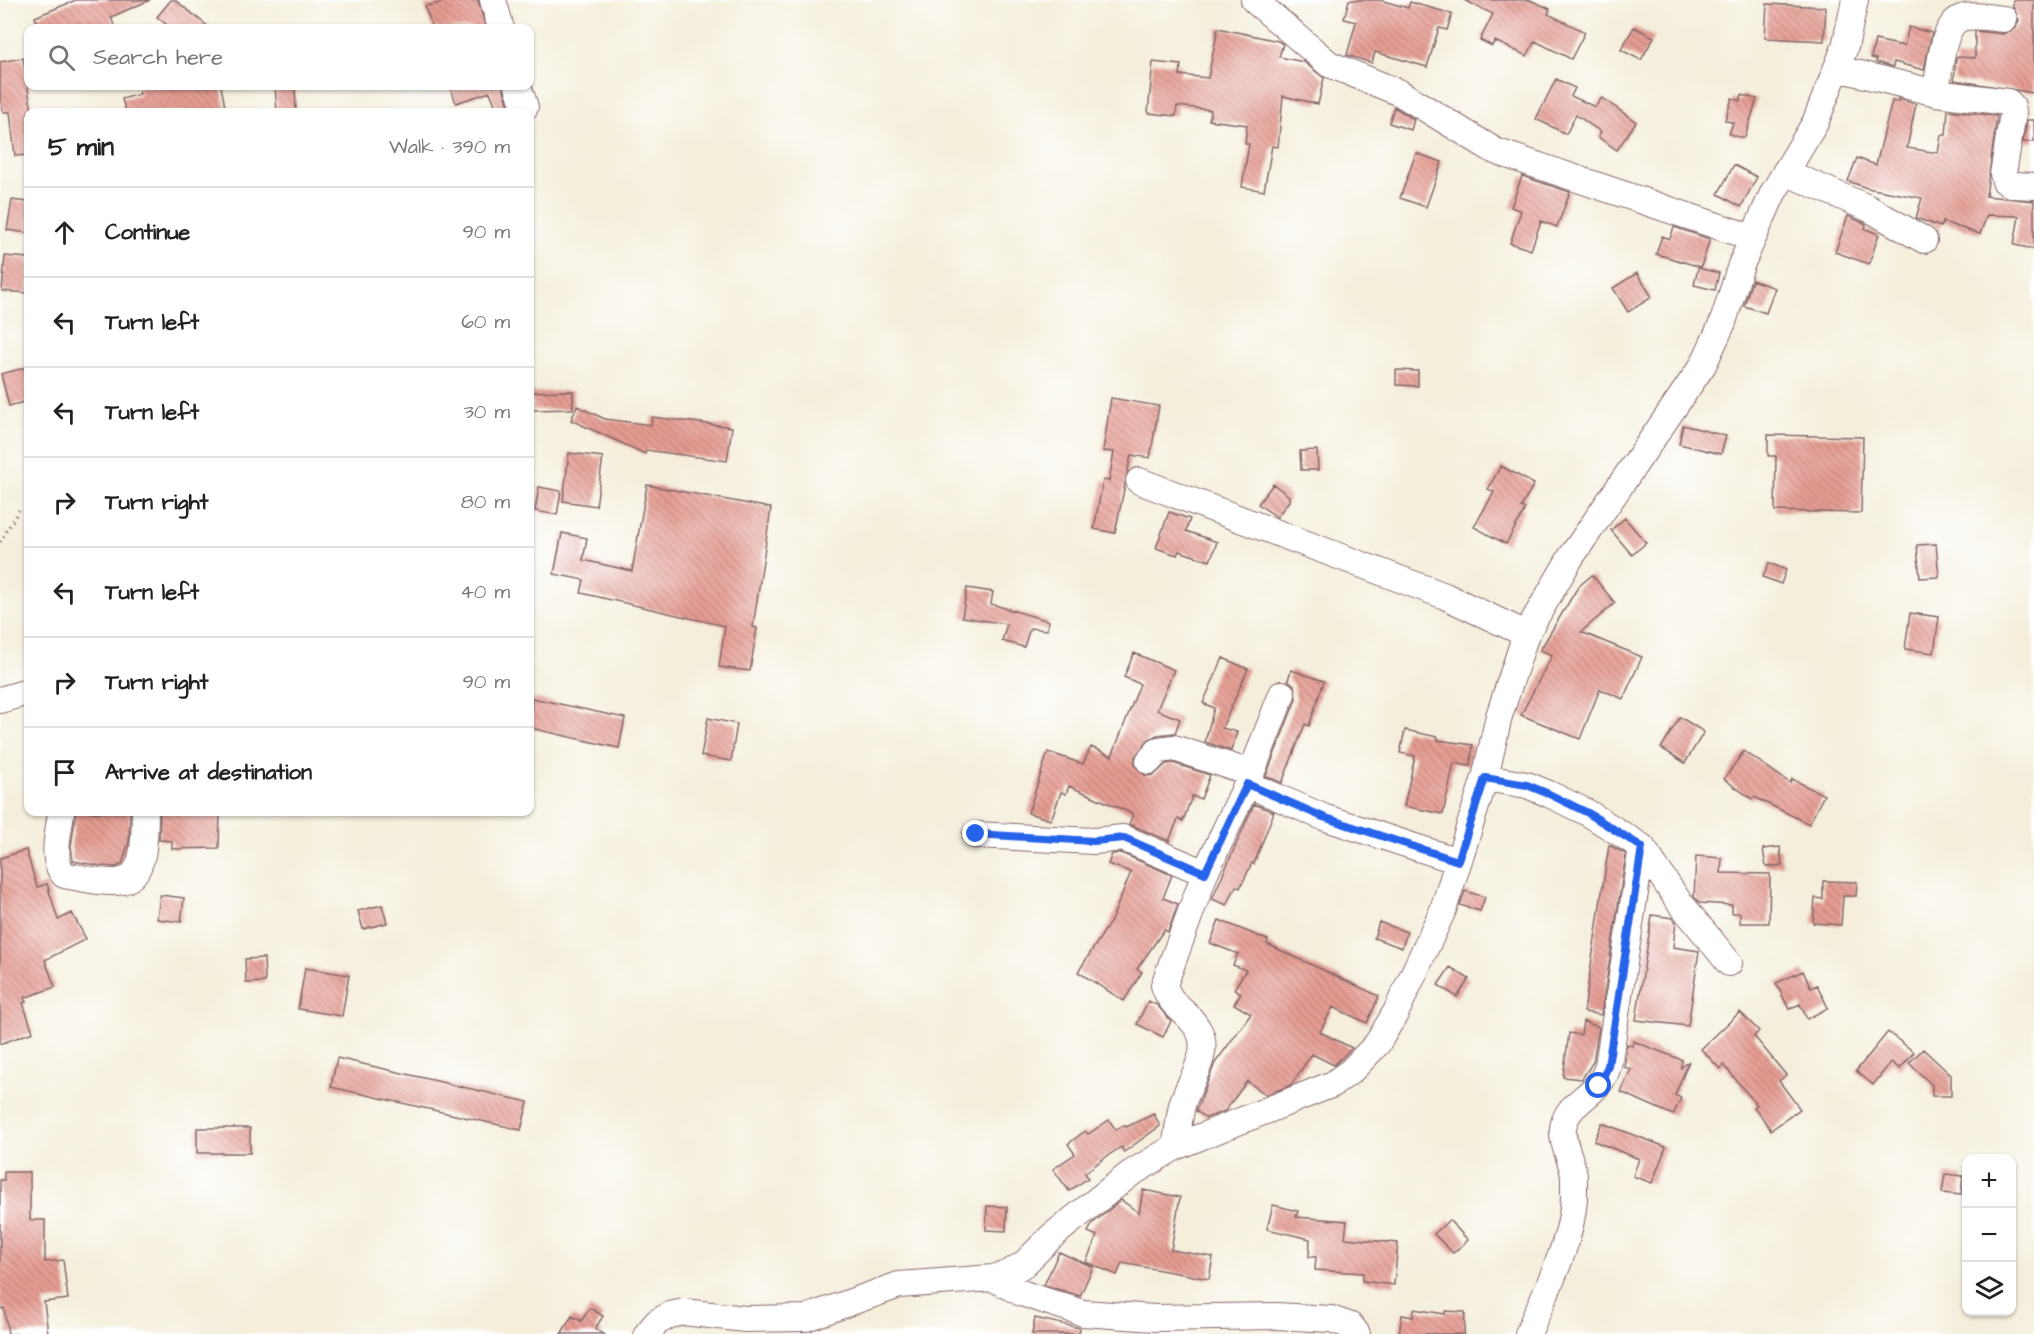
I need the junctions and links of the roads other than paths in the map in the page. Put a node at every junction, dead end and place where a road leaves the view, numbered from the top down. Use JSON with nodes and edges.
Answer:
{"nodes":[{"id":1,"x":493,"y":0,"type":"edge"},
{"id":2,"x":1254,"y":0,"type":"edge"},
{"id":3,"x":1855,"y":0,"type":"edge"},
{"id":4,"x":2004,"y":18,"type":"dead end"},
{"id":5,"x":500,"y":24,"type":"edge"},
{"id":6,"x":1837,"y":68,"type":"junction"},
{"id":7,"x":1936,"y":93,"type":"junction"},
{"id":8,"x":1785,"y":172,"type":"junction"},
{"id":9,"x":2034,"y":186,"type":"edge"},
{"id":10,"x":1753,"y":238,"type":"junction"},
{"id":11,"x":1924,"y":240,"type":"dead end"},
{"id":12,"x":1139,"y":481,"type":"dead end"},
{"id":13,"x":1526,"y":634,"type":"junction"},
{"id":14,"x":24,"y":693,"type":"edge"},
{"id":15,"x":1282,"y":694,"type":"dead end"},
{"id":16,"x":0,"y":700,"type":"edge"},
{"id":17,"x":1149,"y":761,"type":"dead end"},
{"id":18,"x":1249,"y":778,"type":"junction"},
{"id":19,"x":1485,"y":778,"type":"junction"},
{"id":20,"x":61,"y":816,"type":"edge"},
{"id":21,"x":145,"y":816,"type":"edge"},
{"id":22,"x":976,"y":834,"type":"dead end"},
{"id":23,"x":1642,"y":847,"type":"junction"},
{"id":24,"x":1458,"y":861,"type":"junction"},
{"id":25,"x":1205,"y":873,"type":"junction"},
{"id":26,"x":1729,"y":963,"type":"dead end"},
{"id":27,"x":1175,"y":1146,"type":"junction"},
{"id":28,"x":993,"y":1278,"type":"junction"},
{"id":29,"x":1155,"y":1326,"type":"edge"},
{"id":30,"x":647,"y":1334,"type":"edge"},
{"id":31,"x":1357,"y":1334,"type":"edge"},
{"id":32,"x":1528,"y":1334,"type":"edge"}],
"edges":[{"from":1,"to":5,"type":"street"},
{"from":2,"to":10,"type":"street"},
{"from":3,"to":6,"type":"street"},
{"from":4,"to":7,"type":"street"},
{"from":6,"to":7,"type":"street"},
{"from":6,"to":8,"type":"street"},
{"from":7,"to":9,"type":"street"},
{"from":8,"to":10,"type":"street"},
{"from":8,"to":11,"type":"street"},
{"from":10,"to":13,"type":"street"},
{"from":12,"to":13,"type":"street"},
{"from":13,"to":19,"type":"street"},
{"from":14,"to":16,"type":"street"},
{"from":15,"to":18,"type":"street"},
{"from":17,"to":18,"type":"street"},
{"from":18,"to":24,"type":"street"},
{"from":18,"to":25,"type":"street"},
{"from":19,"to":23,"type":"street"},
{"from":19,"to":24,"type":"street"},
{"from":20,"to":21,"type":"street"},
{"from":22,"to":25,"type":"street"},
{"from":23,"to":26,"type":"street"},
{"from":23,"to":32,"type":"street"},
{"from":24,"to":27,"type":"street"},
{"from":25,"to":27,"type":"street"},
{"from":27,"to":28,"type":"street"},
{"from":28,"to":29,"type":"street"},
{"from":28,"to":30,"type":"street"},
{"from":29,"to":31,"type":"street"}]}
